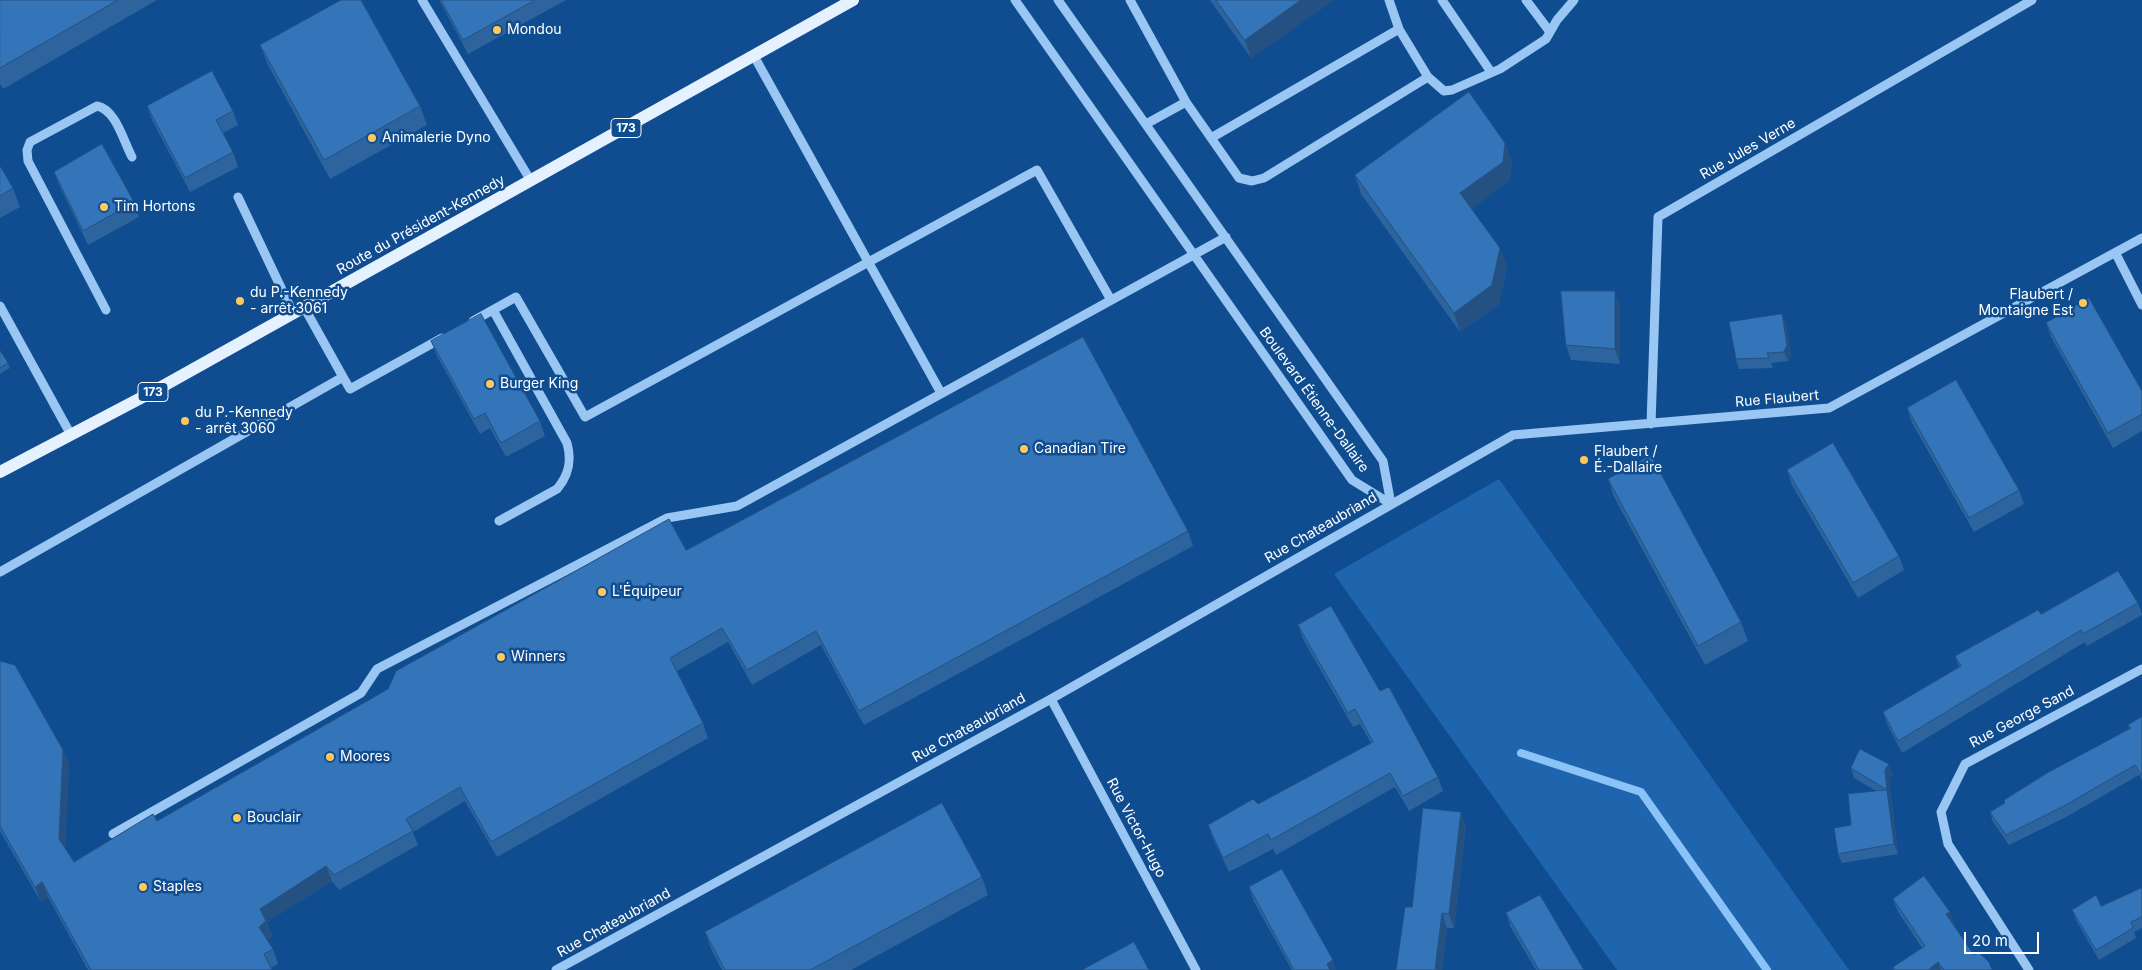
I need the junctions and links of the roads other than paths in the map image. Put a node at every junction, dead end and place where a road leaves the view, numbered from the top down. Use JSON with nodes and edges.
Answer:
{"nodes":[{"id":1,"x":422,"y":0,"type":"edge"},
{"id":2,"x":854,"y":0,"type":"edge"},
{"id":3,"x":1015,"y":0,"type":"edge"},
{"id":4,"x":1058,"y":0,"type":"edge"},
{"id":5,"x":1130,"y":0,"type":"edge"},
{"id":6,"x":1389,"y":0,"type":"edge"},
{"id":7,"x":1442,"y":0,"type":"edge"},
{"id":8,"x":1526,"y":0,"type":"edge"},
{"id":9,"x":1574,"y":0,"type":"edge"},
{"id":10,"x":2032,"y":0,"type":"edge"},
{"id":11,"x":1399,"y":29,"type":"junction"},
{"id":12,"x":1550,"y":32,"type":"junction"},
{"id":13,"x":754,"y":56,"type":"junction"},
{"id":14,"x":1491,"y":72,"type":"junction"},
{"id":15,"x":1428,"y":77,"type":"junction"},
{"id":16,"x":1186,"y":102,"type":"junction"},
{"id":17,"x":1146,"y":124,"type":"junction"},
{"id":18,"x":1211,"y":138,"type":"junction"},
{"id":19,"x":132,"y":157,"type":"dead end"},
{"id":20,"x":531,"y":180,"type":"junction"},
{"id":21,"x":238,"y":197,"type":"dead end"},
{"id":22,"x":1226,"y":238,"type":"junction"},
{"id":23,"x":2142,"y":238,"type":"edge"},
{"id":24,"x":1194,"y":254,"type":"junction"},
{"id":25,"x":2116,"y":254,"type":"junction"},
{"id":26,"x":868,"y":262,"type":"junction"},
{"id":27,"x":1111,"y":300,"type":"junction"},
{"id":28,"x":2142,"y":305,"type":"edge"},
{"id":29,"x":0,"y":306,"type":"edge"},
{"id":30,"x":106,"y":310,"type":"dead end"},
{"id":31,"x":299,"y":310,"type":"junction"},
{"id":32,"x":492,"y":310,"type":"junction"},
{"id":33,"x":343,"y":377,"type":"junction"},
{"id":34,"x":941,"y":393,"type":"junction"},
{"id":35,"x":1651,"y":424,"type":"junction"},
{"id":36,"x":71,"y":435,"type":"junction"},
{"id":37,"x":0,"y":472,"type":"edge"},
{"id":38,"x":1390,"y":504,"type":"junction"},
{"id":39,"x":499,"y":521,"type":"dead end"},
{"id":40,"x":0,"y":572,"type":"edge"},
{"id":41,"x":2142,"y":669,"type":"edge"},
{"id":42,"x":1051,"y":699,"type":"junction"},
{"id":43,"x":112,"y":834,"type":"dead end"},
{"id":44,"x":556,"y":970,"type":"edge"},
{"id":45,"x":1196,"y":970,"type":"edge"},
{"id":46,"x":2029,"y":970,"type":"edge"}],
"edges":[{"from":1,"to":20,"type":"street"},
{"from":2,"to":13,"type":"main road","name":"Route du Président-Kennedy","number":"173"},
{"from":3,"to":24,"type":"street","name":"Boulevard Étienne-Dallaire"},
{"from":4,"to":17,"type":"street","name":"Boulevard Étienne-Dallaire"},
{"from":5,"to":16,"type":"street"},
{"from":6,"to":11,"type":"street"},
{"from":7,"to":14,"type":"street"},
{"from":8,"to":12,"type":"street"},
{"from":9,"to":12,"type":"street"},
{"from":10,"to":35,"type":"street","name":"Rue Jules Verne"},
{"from":11,"to":15,"type":"street"},
{"from":11,"to":18,"type":"street"},
{"from":12,"to":14,"type":"street"},
{"from":13,"to":20,"type":"main road","name":"Route du Président-Kennedy","number":"173"},
{"from":13,"to":26,"type":"street"},
{"from":14,"to":15,"type":"street"},
{"from":15,"to":18,"type":"street"},
{"from":16,"to":17,"type":"street"},
{"from":16,"to":18,"type":"street"},
{"from":17,"to":22,"type":"street","name":"Boulevard Étienne-Dallaire"},
{"from":19,"to":30,"type":"street"},
{"from":20,"to":31,"type":"main road","name":"Route du Président-Kennedy","number":"173"},
{"from":21,"to":31,"type":"street"},
{"from":22,"to":24,"type":"street"},
{"from":22,"to":38,"type":"street","name":"Boulevard Étienne-Dallaire"},
{"from":23,"to":25,"type":"street","name":"Rue Flaubert"},
{"from":24,"to":27,"type":"street"},
{"from":24,"to":38,"type":"street","name":"Boulevard Étienne-Dallaire"},
{"from":25,"to":28,"type":"street"},
{"from":25,"to":35,"type":"street","name":"Rue Flaubert"},
{"from":26,"to":27,"type":"street"},
{"from":26,"to":32,"type":"street"},
{"from":26,"to":34,"type":"street"},
{"from":27,"to":34,"type":"street"},
{"from":29,"to":36,"type":"street"},
{"from":31,"to":33,"type":"street"},
{"from":31,"to":36,"type":"main road","name":"Route du Président-Kennedy","number":"173"},
{"from":32,"to":33,"type":"street"},
{"from":32,"to":39,"type":"street"},
{"from":33,"to":40,"type":"street"},
{"from":34,"to":43,"type":"street"},
{"from":35,"to":38,"type":"street","name":"Rue Flaubert"},
{"from":36,"to":37,"type":"main road","name":"Route du Président-Kennedy","number":"173"},
{"from":38,"to":42,"type":"street","name":"Rue Chateaubriand"},
{"from":41,"to":46,"type":"street","name":"Rue George Sand"},
{"from":42,"to":44,"type":"street","name":"Rue Chateaubriand"},
{"from":42,"to":45,"type":"street","name":"Rue Victor-Hugo"}]}
